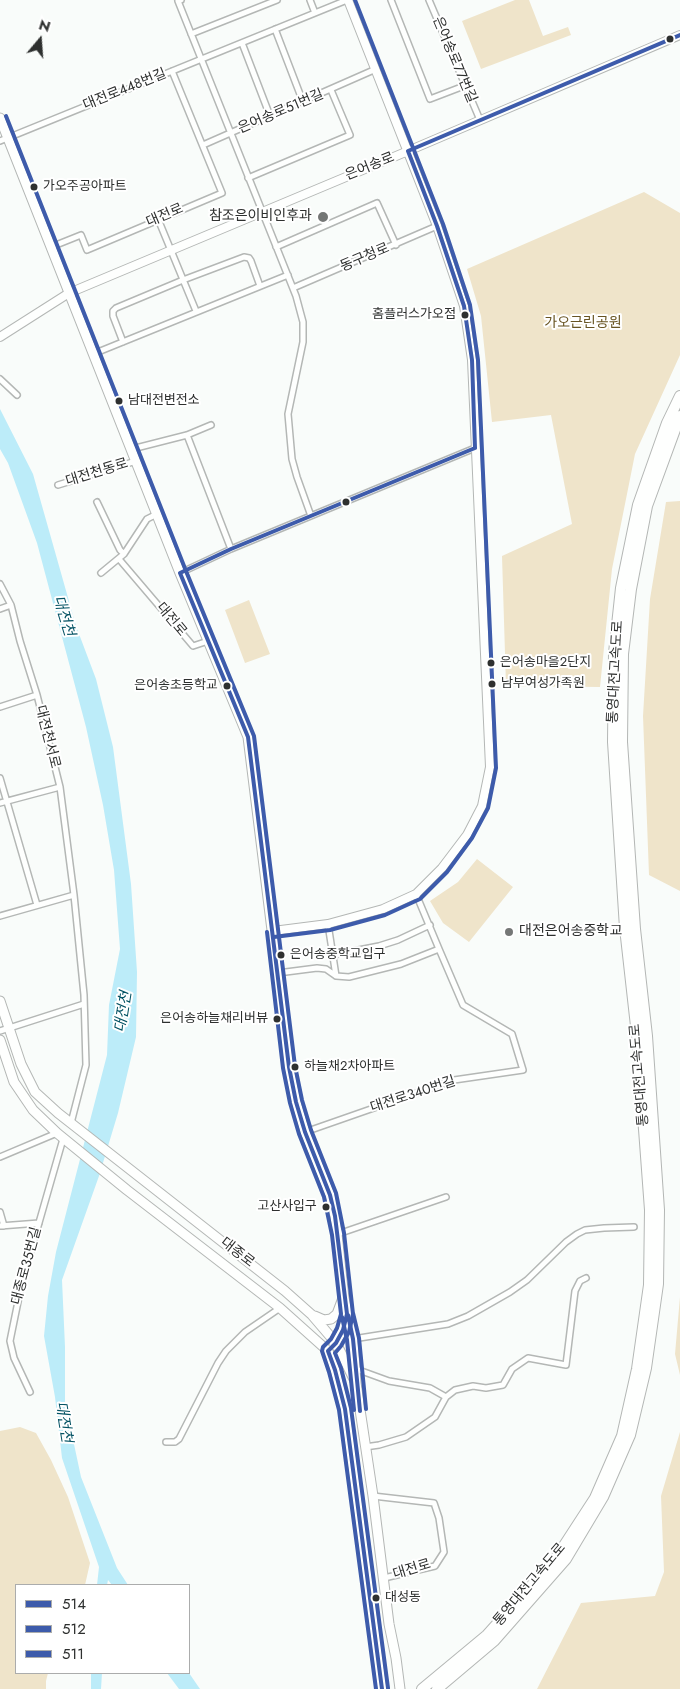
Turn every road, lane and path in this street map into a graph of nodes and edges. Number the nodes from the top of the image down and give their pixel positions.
1 (181, 0) edge
2 (277, 0) edge
3 (310, 0) edge
4 (347, 0) edge
5 (391, 0) edge
6 (429, 0) edge
7 (315, 13) junction
8 (275, 29) junction
9 (191, 34) junction
10 (680, 35) edge
11 (242, 43) junction
12 (201, 59) junction
13 (376, 70) junction
14 (172, 71) junction
15 (464, 86) junction
16 (331, 90) junction
17 (303, 102) junction
18 (270, 116) junction
19 (0, 118) edge
20 (480, 120) junction
21 (230, 133) junction
22 (4, 140) edge
23 (203, 145) junction
24 (408, 151) junction
25 (248, 178) junction
26 (261, 212) junction
27 (158, 219) junction
28 (437, 226) junction
29 (396, 245) junction
30 (51, 247) junction
31 (276, 247) junction
32 (171, 250) junction
33 (288, 275) junction
34 (183, 280) junction
35 (260, 286) junction
36 (293, 288) junction
37 (69, 293) junction
38 (196, 311) junction
39 (0, 337) edge
40 (123, 342) junction
41 (93, 354) junction
42 (0, 379) edge
43 (17, 395) dead end
44 (680, 396) edge
45 (680, 416) edge
46 (211, 425) dead end
47 (187, 435) junction
48 (475, 448) junction
49 (132, 449) junction
50 (136, 460) junction
51 (58, 485) dead end
52 (97, 502) dead end
53 (156, 514) junction
54 (311, 516) junction
55 (231, 549) junction
56 (124, 554) junction
57 (119, 558) junction
58 (101, 573) dead end
59 (180, 573) junction
60 (0, 584) edge
61 (11, 605) junction
62 (0, 609) edge
63 (208, 641) junction
64 (37, 695) junction
65 (0, 707) edge
66 (0, 778) edge
67 (60, 787) junction
68 (8, 801) junction
69 (0, 803) edge
70 (416, 894) junction
71 (74, 895) junction
72 (37, 905) junction
73 (0, 916) edge
74 (328, 924) junction
75 (430, 925) junction
76 (273, 930) junction
77 (439, 949) junction
78 (333, 955) junction
79 (278, 973) junction
80 (336, 976) junction
81 (0, 1001) edge
82 (84, 1004) junction
83 (4, 1029) edge
84 (0, 1040) edge
85 (72, 1123) junction
86 (305, 1132) junction
87 (60, 1136) junction
88 (0, 1157) edge
89 (446, 1197) dead end
90 (654, 1210) junction
91 (0, 1212) edge
92 (39, 1223) junction
93 (2, 1226) edge
94 (634, 1227) dead end
95 (338, 1234) junction
96 (586, 1278) dead end
97 (344, 1298) junction
98 (280, 1308) junction
99 (347, 1314) junction
100 (312, 1315) junction
101 (353, 1339) junction
102 (336, 1343) junction
103 (328, 1351) junction
104 (356, 1369) junction
105 (356, 1383) junction
106 (30, 1392) dead end
107 (446, 1397) junction
108 (166, 1442) dead end
109 (365, 1447) junction
110 (373, 1496) junction
111 (384, 1578) junction
112 (490, 1638) junction
113 (382, 1689) edge
114 (400, 1689) edge
115 (422, 1689) edge
116 (437, 1689) edge

1 - 9 street, 은어송로51번길
2 - 9 street
3 - 7 street
4 - 7 street, 대전로448번길
4 - 13 main road
5 - 15 street
6 - 15 street, 은어송로77번길
7 - 8 street, 대전로448번길
8 - 11 street, 대전로448번길
8 - 17 street
9 - 12 street, 은어송로51번길
10 - 20 main road, 은어송로
11 - 12 street, 대전로448번길
11 - 18 street
12 - 14 street, 대전로448번길
12 - 21 street, 은어송로51번길
13 - 16 street, 은어송로51번길
13 - 24 main road
14 - 22 street, 대전로448번길
14 - 23 street, 대전로
15 - 20 street, 은어송로77번길
16 - 17 street, 은어송로51번길
16 - 25 street, 은어송로51번길
17 - 18 street, 은어송로51번길
18 - 21 street, 은어송로51번길
19 - 22 main road, 대전로
20 - 24 main road, 은어송로
21 - 23 street, 은어송로51번길
21 - 25 street, 은어송로51번길
22 - 30 main road, 대전로
23 - 27 street, 대전로
24 - 26 main road, 은어송로
24 - 28 main road
25 - 26 street, 은어송로51번길
26 - 31 street, 은어송로51번길
26 - 32 main road, 은어송로
27 - 30 street, 대전로
27 - 32 street
28 - 29 street, 동구청로
28 - 48 main road
29 - 31 street
29 - 36 street, 동구청로
30 - 37 main road, 대전로
31 - 33 street, 은어송로51번길
32 - 34 street
32 - 37 main road, 은어송로
33 - 35 street
33 - 36 street, 은어송로51번길
34 - 35 street
34 - 38 street
34 - 40 street
35 - 38 street
36 - 54 street, 은어송로51번길
37 - 39 main road, 은어송로
37 - 41 main road, 대전로
38 - 40 street
40 - 41 street
41 - 49 main road, 대전로
42 - 43 street
44 - 90 highway, 통영대전고속도로
45 - 90 highway, 통영대전고속도로
46 - 47 street
47 - 49 street
47 - 55 street
48 - 54 street
48 - 70 main road
49 - 50 main road, 대전로
50 - 51 street, 대전천동로
50 - 53 main road, 대전로
52 - 56 street
53 - 56 street
53 - 59 main road, 대전로
54 - 55 street
55 - 59 street
56 - 57 street
57 - 58 street
57 - 63 street, 대전로
59 - 63 main road, 대전로
60 - 61 street, 대전천서로
61 - 62 street
61 - 64 street, 대전천서로
63 - 76 main road, 대전로
64 - 65 street
64 - 67 street, 대전천서로
66 - 68 street
67 - 68 street
67 - 71 street, 대전천서로
68 - 69 street
68 - 72 street
70 - 74 main road
70 - 75 street
71 - 72 street
71 - 82 street, 대전천서로
72 - 73 street
74 - 76 main road
74 - 78 street
75 - 77 street
75 - 78 street
76 - 79 main road, 대전로
77 - 80 street
77 - 86 street, 대전로340번길
78 - 80 street
79 - 80 street
79 - 86 main road, 대전로
81 - 83 main road
82 - 83 street
82 - 85 street, 대전천서로
83 - 85 main road
84 - 87 main road
85 - 100 main road, 대종로
86 - 95 main road, 대전로
87 - 88 street
87 - 92 street, 대종로35번길
87 - 98 main road, 대종로
89 - 95 street
90 - 112 highway, 통영대전고속도로
91 - 93 street
92 - 93 street
92 - 106 street, 대종로35번길
94 - 101 street
95 - 97 main road, 대전로
96 - 107 street
97 - 99 main road, 대전로
97 - 100 main road
98 - 103 main road, 대종로
98 - 108 street
99 - 101 main road
99 - 102 main road, 대전로
100 - 102 main road, 대종로
101 - 104 main road
102 - 103 main road, 대전로
102 - 105 main road, 대전로
103 - 113 main road
104 - 105 main road
104 - 107 street
105 - 109 main road, 대전로
107 - 109 street
109 - 110 main road, 대전로
110 - 111 main road, 대전로
110 - 111 street, 대전로
111 - 114 main road, 대전로
112 - 115 highway, 통영대전고속도로
112 - 116 highway, 통영대전고속도로

